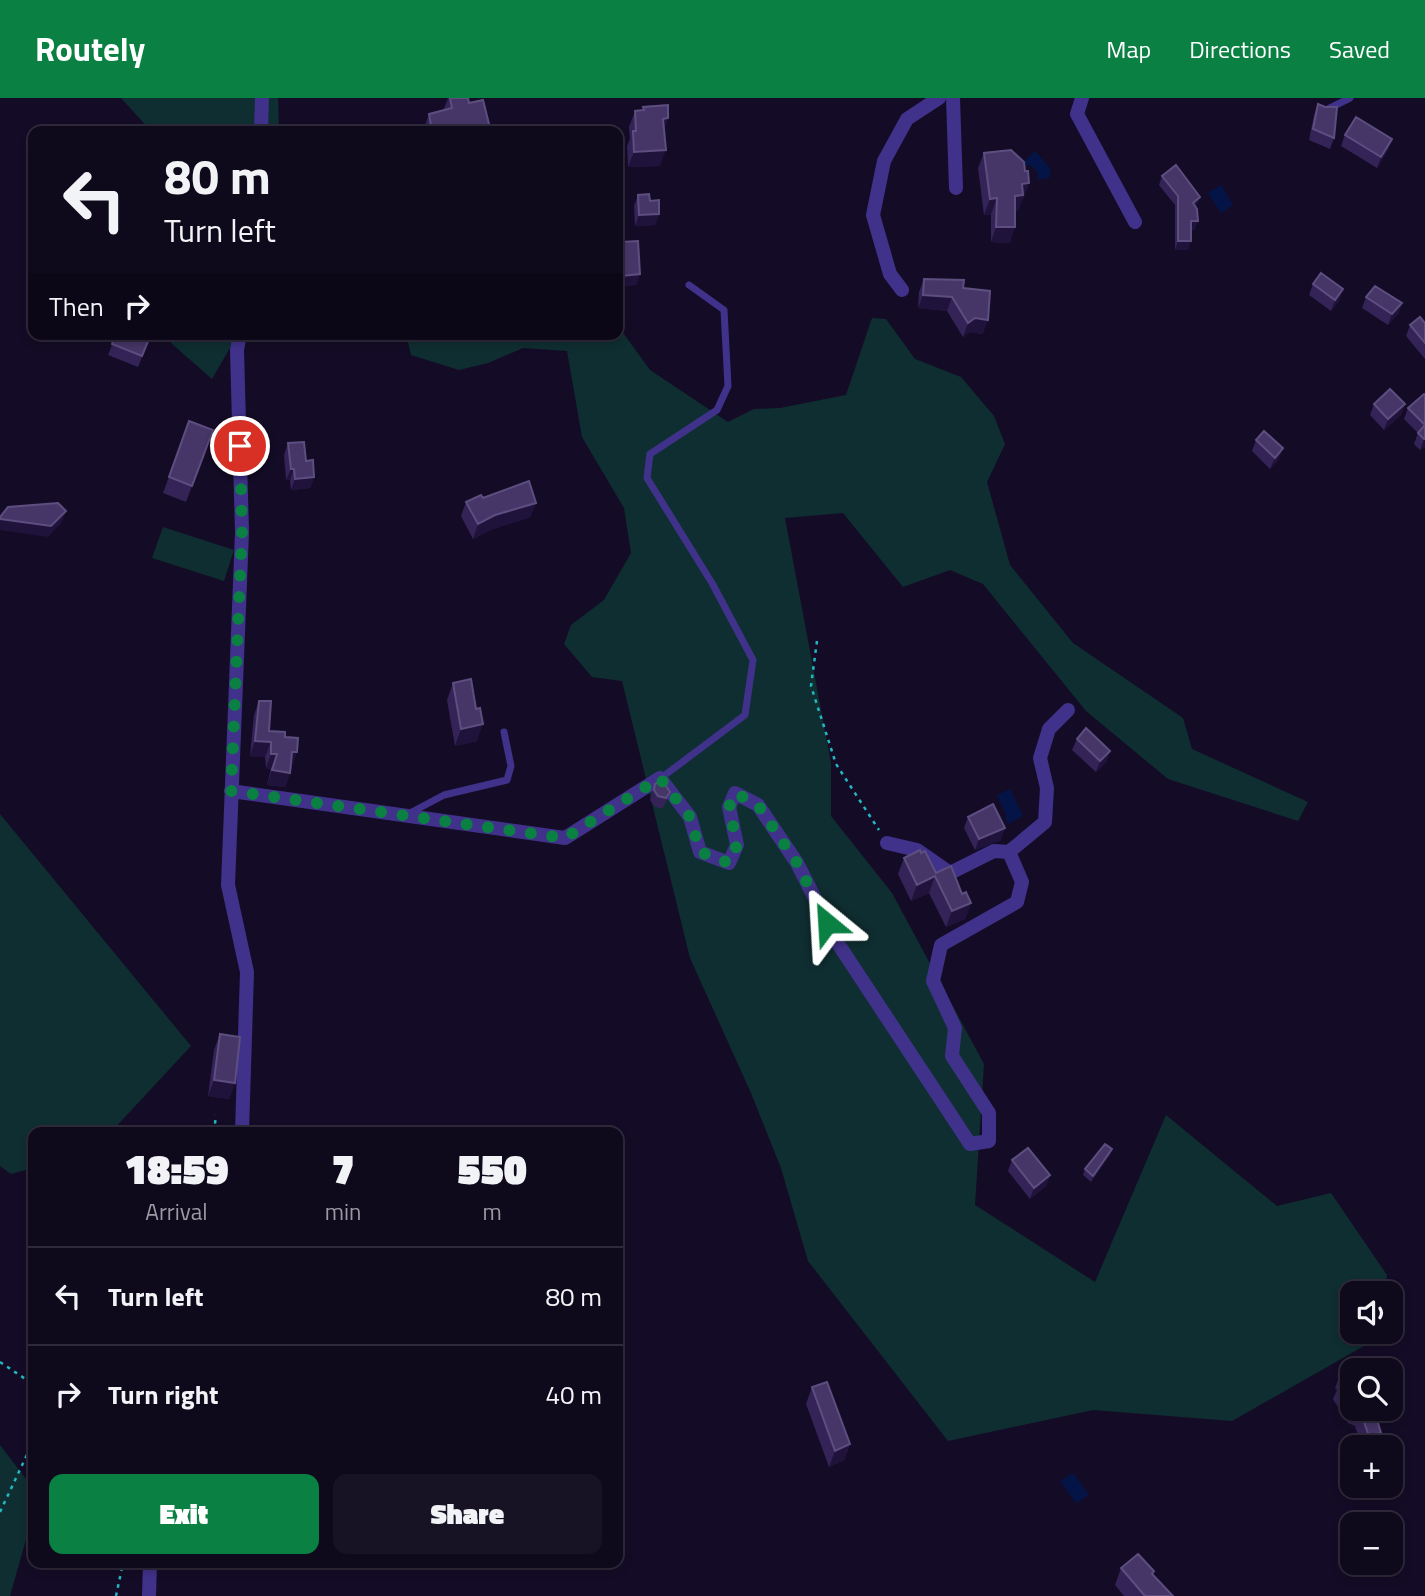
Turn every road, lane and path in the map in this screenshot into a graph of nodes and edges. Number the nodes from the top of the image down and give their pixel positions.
1 (261, 98) edge
2 (948, 98) edge
3 (1083, 98) edge
4 (1350, 98) edge
5 (1322, 112) edge
6 (261, 126) edge
7 (956, 188) dead end
8 (1135, 222) dead end
9 (689, 285) dead end
10 (902, 290) dead end
11 (239, 340) edge
12 (817, 641) dead end
13 (1068, 710) dead end
14 (504, 732) dead end
15 (660, 778) junction
16 (231, 791) junction
17 (403, 817) junction
18 (887, 843) joint
19 (1009, 852) junction
20 (216, 1115) dead end
21 (215, 1127) edge
22 (242, 1127) edge
23 (0, 1362) edge
24 (28, 1381) edge
25 (28, 1453) edge
26 (0, 1512) edge
27 (122, 1568) edge
28 (150, 1568) edge
29 (116, 1596) edge
30 (149, 1596) edge

1 - 6 street
2 - 7 street
2 - 10 street
3 - 8 street
4 - 5 lane
9 - 15 lane
11 - 16 street
12 - 18 path
13 - 19 street
14 - 17 lane
15 - 17 street
15 - 19 street
16 - 17 street
16 - 22 street
18 - 19 street
20 - 21 path
23 - 24 path
25 - 26 path
27 - 29 path
28 - 30 street

